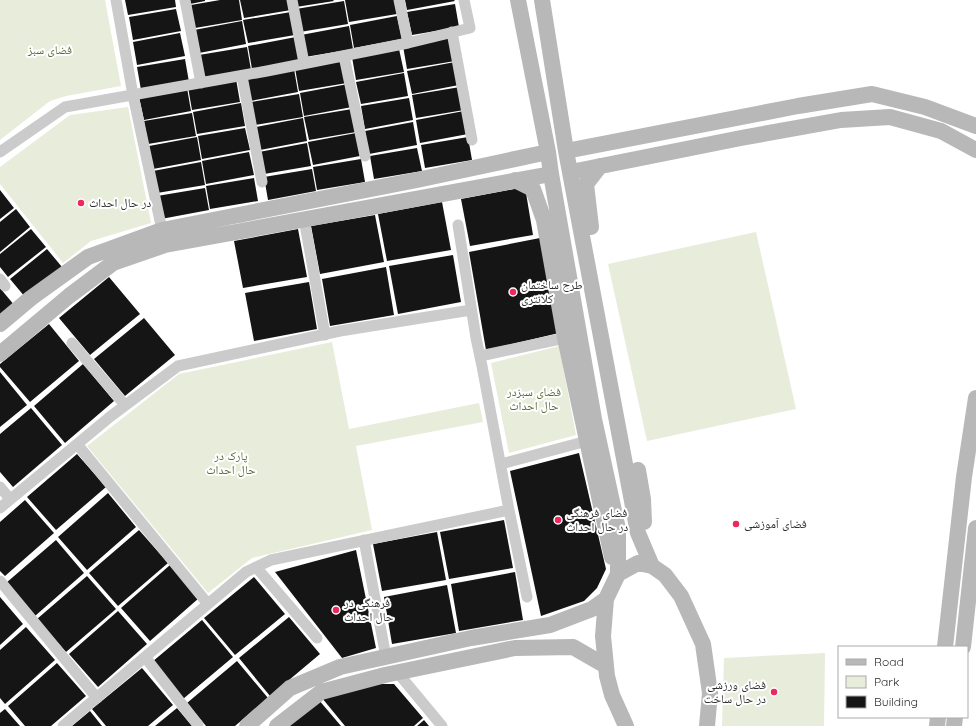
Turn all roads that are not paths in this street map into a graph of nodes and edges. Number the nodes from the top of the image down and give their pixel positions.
1 (116, 0) edge
2 (185, 0) edge
3 (292, 0) edge
4 (399, 0) edge
5 (464, 0) edge
6 (518, 0) edge
7 (542, 0) edge
8 (452, 32) junction
9 (408, 43) junction
10 (344, 56) junction
11 (304, 63) junction
12 (242, 76) junction
13 (200, 83) junction
14 (134, 95) junction
15 (976, 126) edge
16 (472, 140) dead end
17 (976, 150) edge
18 (566, 151) junction
19 (0, 152) edge
20 (548, 152) junction
21 (365, 156) dead end
22 (600, 166) junction
23 (571, 172) junction
24 (551, 174) junction
25 (515, 180) junction
26 (262, 182) dead end
27 (304, 219) junction
28 (458, 225) dead end
29 (162, 230) junction
30 (564, 245) junction
31 (551, 260) junction
32 (471, 310) junction
33 (0, 324) edge
34 (325, 335) junction
35 (565, 338) junction
36 (72, 343) dead end
37 (0, 354) edge
38 (480, 356) junction
39 (976, 398) edge
40 (125, 405) junction
41 (587, 440) junction
42 (77, 444) junction
43 (501, 464) junction
44 (0, 487) edge
45 (10, 499) junction
46 (0, 508) edge
47 (509, 510) junction
48 (976, 528) edge
49 (364, 540) junction
50 (644, 550) junction
51 (652, 566) junction
52 (256, 567) junction
53 (618, 574) junction
54 (0, 581) edge
55 (527, 597) dead end
56 (606, 599) junction
57 (208, 604) junction
58 (972, 606) edge
59 (317, 638) dead end
60 (945, 646) edge
61 (963, 646) edge
62 (145, 657) junction
63 (386, 657) junction
64 (606, 666) junction
65 (398, 673) junction
66 (96, 698) junction
67 (198, 725) dead end
68 (63, 726) edge
69 (247, 726) edge
70 (277, 726) edge
71 (442, 726) edge
72 (626, 726) edge
73 (707, 726) edge

1 - 14 street
2 - 13 street
3 - 11 street
4 - 9 street
5 - 8 street
6 - 20 street
7 - 18 street
8 - 9 street
8 - 16 street
9 - 10 street
10 - 11 street
10 - 21 street
11 - 12 street
12 - 13 street
12 - 26 street
13 - 14 street
14 - 19 street
14 - 29 street
15 - 18 street
17 - 22 street
18 - 23 street
20 - 24 street
20 - 29 street
22 - 23 street
22 - 50 street
23 - 50 street
24 - 25 street
24 - 30 street
25 - 27 street
25 - 31 street
27 - 34 street
27 - 37 street
28 - 32 street
29 - 33 street
30 - 31 street
30 - 53 street
31 - 35 street
32 - 34 street
32 - 38 street
34 - 40 street
35 - 38 street
35 - 41 street
36 - 40 street
38 - 43 street
39 - 60 street
40 - 42 street
41 - 43 street
41 - 53 street
42 - 45 street
42 - 57 street
43 - 47 street
44 - 45 street
45 - 46 street
47 - 49 street
47 - 55 street
48 - 58 street
49 - 52 street
49 - 63 street
50 - 51 street
51 - 53 street
51 - 73 street
52 - 57 street
52 - 59 street
53 - 56 street
54 - 66 street
56 - 63 street
56 - 64 street
57 - 62 street
58 - 61 street
62 - 66 street
62 - 67 street
63 - 69 street
64 - 65 street
64 - 72 street
65 - 70 street
65 - 71 street
66 - 68 street

